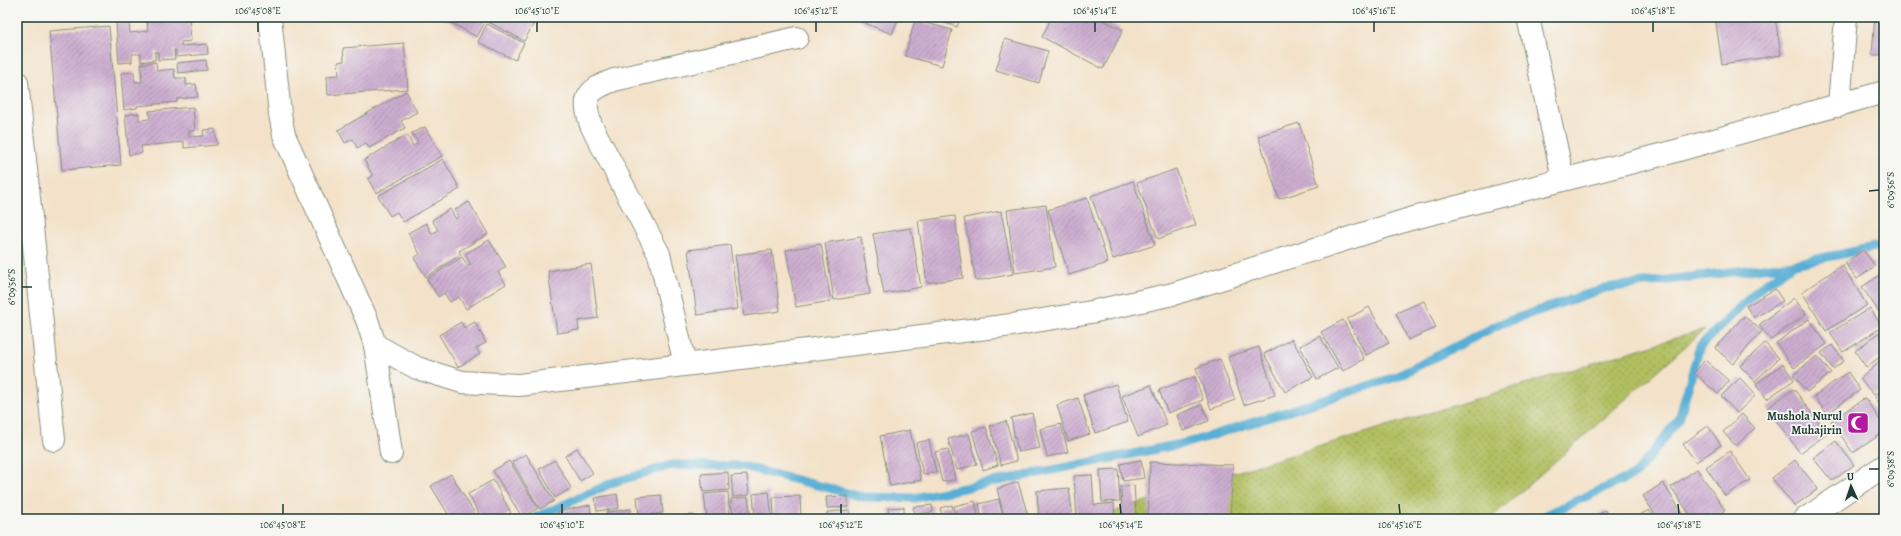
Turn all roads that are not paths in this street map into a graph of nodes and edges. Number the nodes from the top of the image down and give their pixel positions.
1 (270, 17) edge
2 (1528, 17) edge
3 (1846, 17) edge
4 (797, 38) dead end
5 (17, 82) edge
6 (1884, 92) edge
7 (1839, 106) junction
8 (1563, 179) junction
9 (375, 345) junction
10 (685, 364) junction
11 (54, 440) dead end
12 (390, 453) dead end
13 (1884, 466) edge
14 (1805, 519) edge

1 - 9 street
2 - 8 street
3 - 7 street
4 - 10 street
5 - 11 street
6 - 7 street
7 - 8 street
8 - 10 street
9 - 10 street
9 - 12 street
13 - 14 street

